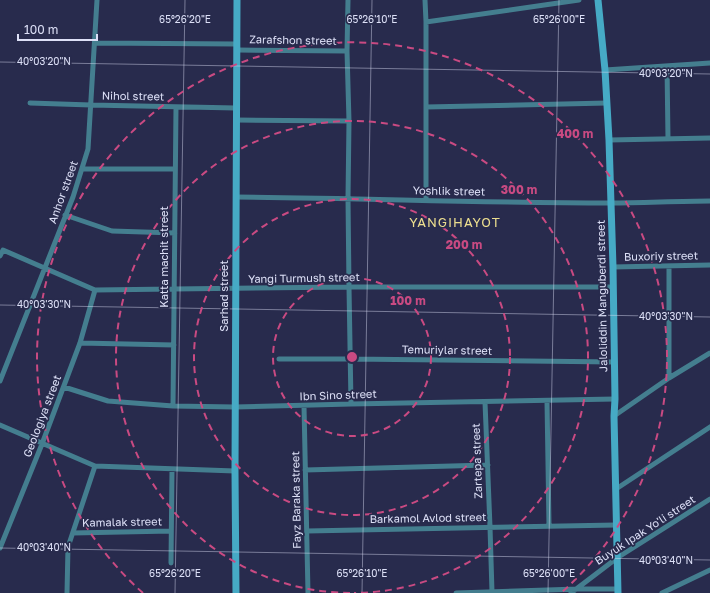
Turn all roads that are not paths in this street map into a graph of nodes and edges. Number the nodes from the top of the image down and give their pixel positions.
1 (97, 0) edge
2 (237, 0) edge
3 (348, 0) edge
4 (425, 0) edge
5 (579, 0) edge
6 (598, 0) edge
7 (426, 22) junction
8 (95, 43) junction
9 (238, 47) junction
10 (347, 51) junction
11 (710, 63) edge
12 (667, 66) junction
13 (605, 70) junction
14 (30, 103) dead end
15 (607, 103) junction
16 (91, 105) junction
17 (176, 107) junction
18 (426, 107) junction
19 (236, 108) junction
20 (236, 120) junction
21 (349, 121) junction
22 (710, 138) edge
23 (668, 139) junction
24 (609, 140) junction
25 (82, 169) junction
26 (175, 170) junction
27 (236, 196) junction
28 (348, 198) junction
29 (426, 200) junction
30 (710, 201) edge
31 (611, 203) junction
32 (65, 215) junction
33 (175, 233) junction
34 (0, 256) edge
35 (710, 265) edge
36 (669, 266) junction
37 (613, 267) junction
38 (45, 268) junction
39 (349, 287) junction
40 (613, 287) junction
41 (235, 288) junction
42 (174, 289) junction
43 (96, 290) junction
44 (80, 343) junction
45 (174, 345) junction
46 (710, 353) edge
47 (279, 359) dead end
48 (350, 359) junction
49 (614, 362) junction
50 (669, 378) junction
51 (0, 380) edge
52 (64, 387) junction
53 (615, 399) junction
54 (547, 401) junction
55 (485, 402) junction
56 (351, 404) junction
57 (173, 406) junction
58 (304, 406) junction
59 (235, 407) junction
60 (614, 416) junction
61 (0, 425) edge
62 (710, 427) edge
63 (42, 444) junction
64 (488, 465) junction
65 (96, 466) junction
66 (172, 469) junction
67 (234, 470) junction
68 (305, 470) junction
69 (616, 489) junction
70 (710, 499) edge
71 (549, 525) junction
72 (616, 525) junction
73 (490, 527) junction
74 (171, 531) junction
75 (307, 531) junction
76 (73, 533) junction
77 (0, 548) edge
78 (617, 558) junction
79 (171, 563) dead end
80 (710, 570) edge
81 (578, 589) junction
82 (618, 591) edge
83 (492, 592) junction
84 (66, 593) edge
85 (236, 593) edge
86 (308, 593) edge
87 (456, 593) edge
88 (571, 593) edge
89 (662, 593) edge

1 - 8 street, Anhor street
2 - 9 street, Sarhad street
3 - 10 street
4 - 7 street
5 - 7 street
6 - 13 street, Jaloliddin Manguberdi street
7 - 18 street
8 - 9 street, Zarafshon street
8 - 16 street, Anhor street
9 - 10 street, Zarafshon street
9 - 19 street, Sarhad street
10 - 21 street
11 - 12 street
12 - 13 street
12 - 23 street
13 - 15 street, Jaloliddin Manguberdi street
14 - 16 street, Nihol street
15 - 18 street
15 - 24 street, Jaloliddin Manguberdi street
16 - 17 street, Nihol street
16 - 25 street, Anhor street
17 - 19 street, Nihol street
17 - 26 street, Katta machit street
18 - 29 street
19 - 20 street, Sarhad street
20 - 21 street
20 - 27 street, Sarhad street
21 - 28 street
22 - 23 street
23 - 24 street
24 - 31 street, Jaloliddin Manguberdi street
25 - 26 street
25 - 32 street, Anhor street
26 - 33 street, Katta machit street
27 - 28 street, Yoshlik street
27 - 41 street, Sarhad street
28 - 29 street, Yoshlik street
28 - 39 street
29 - 31 street, Yoshlik street
30 - 31 street, Yoshlik street
31 - 37 street, Jaloliddin Manguberdi street
32 - 33 street
32 - 38 street, Anhor street
33 - 42 street, Katta machit street
34 - 38 street, Yangi Turmush street
35 - 36 street, Buxoriy street
36 - 37 street, Buxoriy street
36 - 50 street
37 - 40 street, Jaloliddin Manguberdi street
38 - 43 street, Yangi Turmush street
38 - 51 street, Anhor street
39 - 40 street, Yangi Turmush street
39 - 41 street, Yangi Turmush street
39 - 48 street
40 - 49 street, Jaloliddin Manguberdi street
41 - 42 street, Yangi Turmush street
41 - 59 street, Sarhad street
42 - 43 street, Yangi Turmush street
42 - 45 street, Katta machit street
43 - 44 street, Geologiya street
44 - 45 street
44 - 52 street, Geologiya street
45 - 57 street, Katta machit street
46 - 50 street
47 - 48 street, Temuriylar street
48 - 49 street, Temuriylar street
48 - 56 street
49 - 53 street, Jaloliddin Manguberdi street
50 - 60 street
52 - 57 street, Ibn Sino street
52 - 63 street, Geologiya street
53 - 54 street, Ibn Sino street
53 - 60 street, Jaloliddin Manguberdi street
54 - 55 street, Ibn Sino street
54 - 71 street
55 - 56 street, Ibn Sino street
55 - 64 street, Zartepa street
56 - 58 street, Ibn Sino street
57 - 59 street, Ibn Sino street
58 - 59 street, Ibn Sino street
58 - 68 street, Fayz Baraka street
59 - 67 street, Sarhad street
60 - 69 street, Jaloliddin Manguberdi street
61 - 63 street
62 - 69 street
63 - 65 street
63 - 77 street, Geologiya street
64 - 68 street
64 - 73 street, Zartepa street
65 - 66 street
65 - 76 street, Kamalak street
66 - 67 street
66 - 74 street, Kamalak street
67 - 85 street, Sarhad street
68 - 75 street, Fayz Baraka street
69 - 72 street, Jaloliddin Manguberdi street
70 - 78 street, Buyuk Ipak Yo'li street
71 - 72 street, Barkamol Avlod street
71 - 73 street, Barkamol Avlod street
72 - 78 street, Jaloliddin Manguberdi street
73 - 75 street, Barkamol Avlod street
73 - 83 street, Zartepa street
74 - 76 street, Kamalak street
74 - 79 street, Kamalak street
75 - 86 street, Fayz Baraka street
76 - 84 street, Kamalak street
78 - 81 street, Buyuk Ipak Yo'li street
78 - 82 street, Jaloliddin Manguberdi street
80 - 89 street
81 - 82 street
81 - 83 street
81 - 88 street, Buyuk Ipak Yo'li street
83 - 87 street

